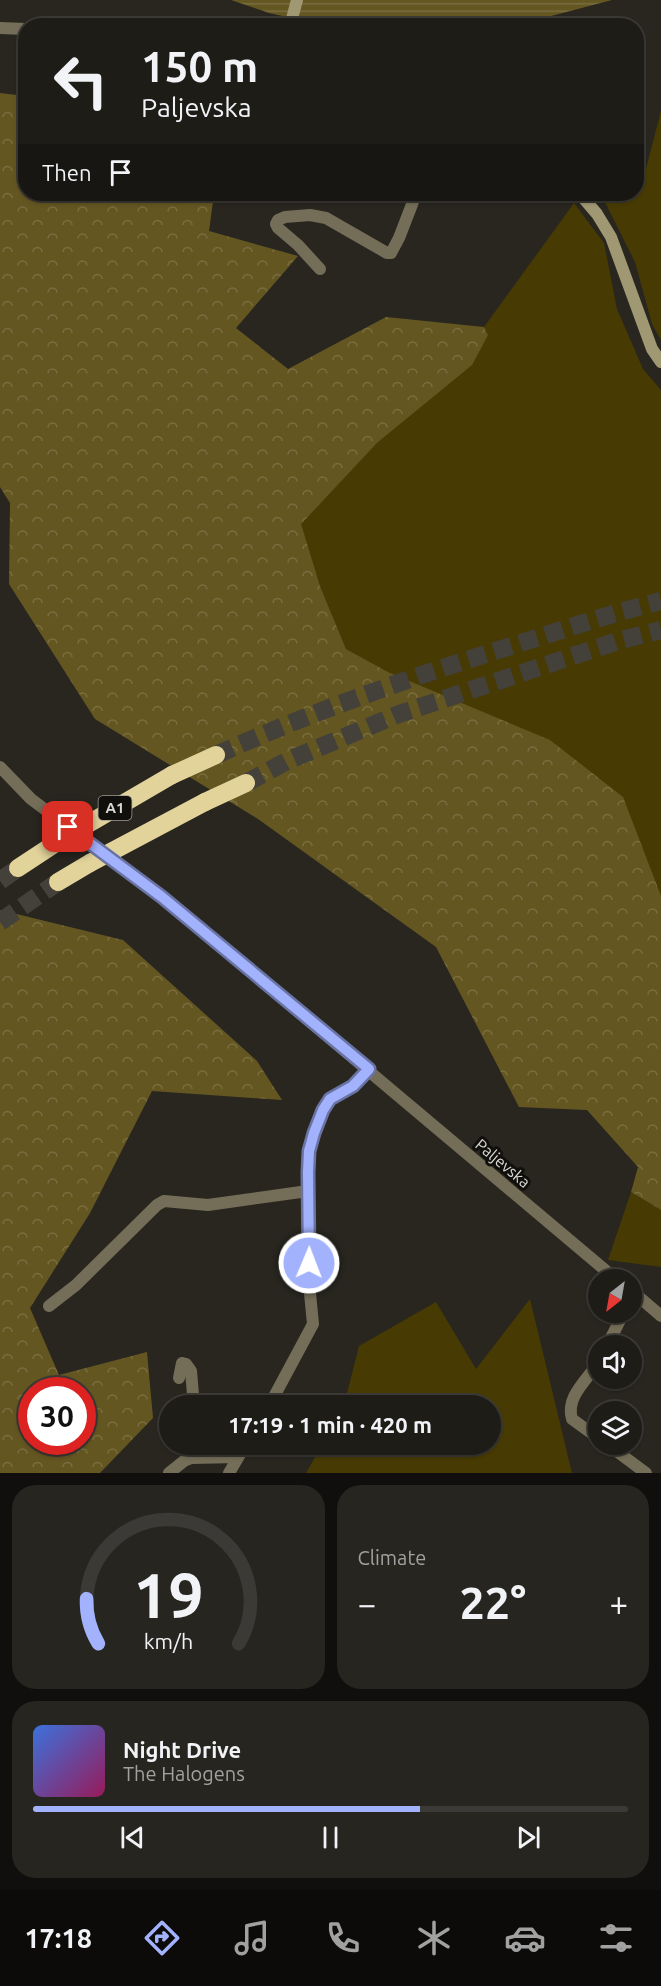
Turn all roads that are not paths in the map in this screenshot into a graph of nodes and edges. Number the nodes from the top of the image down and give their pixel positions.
1 (297, 0) edge
2 (292, 18) edge
3 (0, 28) edge
4 (18, 29) edge
5 (413, 201) edge
6 (586, 201) edge
7 (320, 269) dead end
8 (661, 363) edge
9 (216, 755) tunnel mouth
10 (0, 767) edge
11 (246, 783) tunnel mouth
12 (18, 868) tunnel mouth
13 (58, 882) tunnel mouth
14 (369, 1069) junction
15 (308, 1191) junction
16 (604, 1269) edge
17 (642, 1302) edge
18 (48, 1306) dead end
19 (661, 1316) edge
20 (588, 1376) edge
21 (179, 1378) dead end
22 (193, 1395) edge
23 (274, 1395) edge
24 (588, 1431) edge
25 (622, 1455) edge
26 (208, 1457) joint
27 (238, 1457) joint
28 (169, 1473) edge
29 (229, 1473) edge
30 (646, 1473) edge

1 - 2 main road
3 - 4 street
5 - 7 street
6 - 8 main road
9 - 12 highway, A1, bridge
10 - 14 street, Paljevska
11 - 13 highway, A1, bridge
14 - 15 street
14 - 16 street, Paljevska
15 - 18 street
15 - 23 street
17 - 19 street
20 - 24 street
21 - 22 street
25 - 30 street
26 - 27 street
26 - 28 street
27 - 29 street

